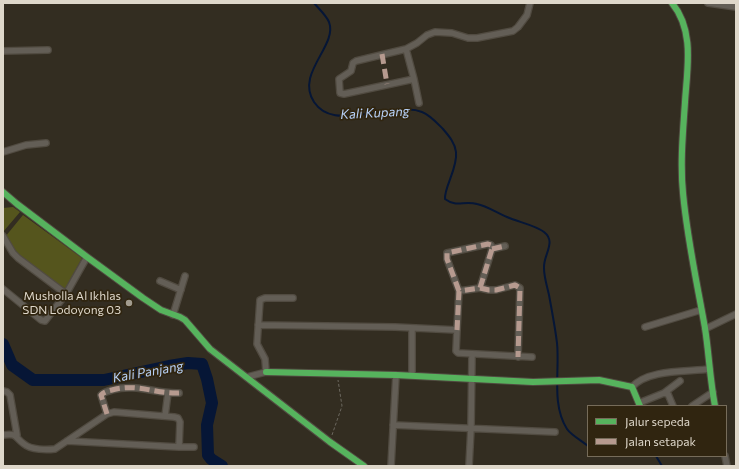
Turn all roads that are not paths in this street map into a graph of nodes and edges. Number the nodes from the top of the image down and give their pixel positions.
1 (530, 3) edge
2 (672, 3) edge
3 (708, 3) edge
4 (736, 7) edge
5 (406, 49) junction
6 (48, 50) dead end
7 (3, 51) edge
8 (414, 79) junction
9 (418, 103) dead end
10 (46, 143) dead end
11 (3, 152) edge
12 (3, 192) edge
13 (3, 236) edge
14 (505, 246) dead end
15 (492, 249) junction
16 (87, 257) junction
17 (185, 276) dead end
18 (160, 281) dead end
19 (480, 288) junction
20 (3, 289) edge
21 (181, 290) junction
22 (459, 291) junction
23 (66, 294) junction
24 (293, 298) dead end
25 (701, 310) junction
26 (736, 314) edge
27 (173, 315) junction
28 (258, 325) junction
29 (645, 327) dead end
30 (412, 328) junction
31 (705, 329) junction
32 (457, 330) junction
33 (472, 355) junction
34 (518, 357) junction
35 (532, 357) dead end
36 (710, 369) junction
37 (266, 372) junction
38 (396, 375) junction
39 (412, 375) junction
40 (247, 377) junction
41 (472, 379) junction
42 (680, 381) dead end
43 (632, 387) junction
44 (3, 391) edge
45 (713, 392) junction
46 (168, 393) junction
47 (179, 393) dead end
48 (664, 393) junction
49 (640, 404) edge
50 (673, 405) edge
51 (694, 405) edge
52 (715, 405) edge
53 (107, 414) junction
54 (165, 416) junction
55 (393, 425) junction
56 (471, 428) junction
57 (555, 432) dead end
58 (3, 435) edge
59 (17, 435) junction
60 (67, 441) junction
61 (179, 447) junction
62 (194, 447) dead end
63 (364, 466) edge
64 (391, 466) edge
65 (469, 466) edge

1 - 5 street
2 - 25 street
3 - 4 street
5 - 8 street
5 - 8 street
6 - 7 street
8 - 9 street
10 - 11 street
12 - 16 street
13 - 23 street
14 - 15 street
15 - 19 street
15 - 22 street
16 - 23 street
16 - 27 street
17 - 21 street
18 - 21 street
19 - 22 street
19 - 34 street
20 - 23 street
21 - 27 street
22 - 32 street
24 - 28 street
25 - 29 street
25 - 31 street
26 - 31 street
27 - 40 street
28 - 30 street
28 - 37 street
30 - 32 street
30 - 39 street
31 - 36 street
32 - 33 street
33 - 34 street
33 - 41 street
34 - 35 street
36 - 43 street
36 - 45 street
37 - 38 street
37 - 40 street
38 - 39 street
38 - 55 street
39 - 41 street
40 - 63 street
41 - 43 street
41 - 56 street
42 - 48 street
43 - 49 street
44 - 59 street
45 - 51 street
45 - 52 street
46 - 47 street
46 - 53 street
46 - 54 street
48 - 49 street
48 - 50 street
53 - 54 street
53 - 60 street
54 - 61 street
55 - 56 street
55 - 64 street
56 - 57 street
56 - 65 street
58 - 59 street
59 - 60 street
60 - 61 street
61 - 62 street

